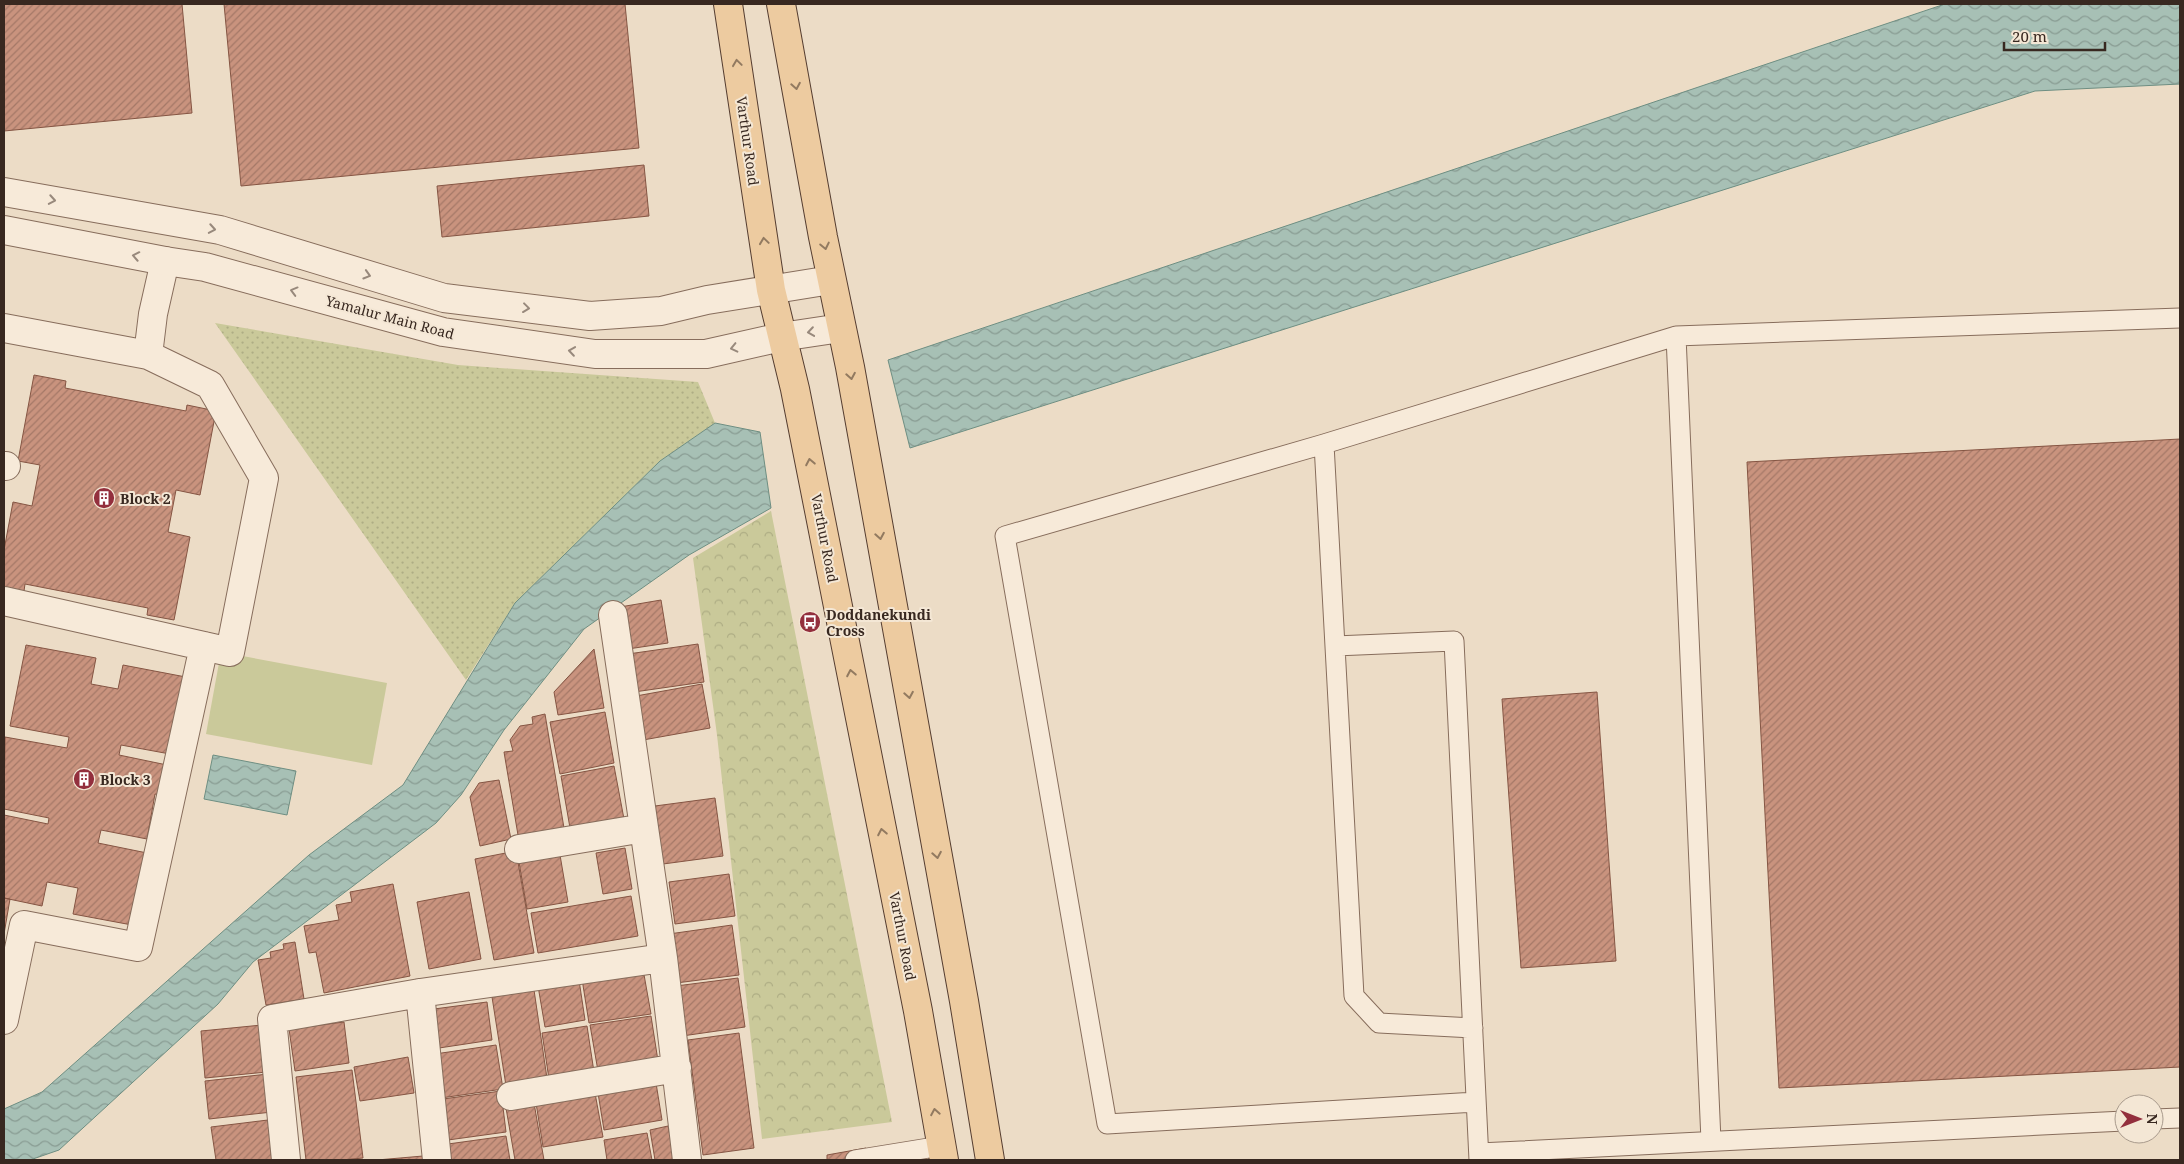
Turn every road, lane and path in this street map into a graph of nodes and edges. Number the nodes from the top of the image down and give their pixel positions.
1 (728, 4) edge
2 (781, 4) edge
3 (4, 192) edge
4 (4, 230) edge
5 (165, 261) junction
6 (831, 280) junction
7 (771, 290) junction
8 (2180, 318) edge
9 (4, 328) edge
10 (841, 328) junction
11 (1676, 336) junction
12 (781, 337) junction
13 (148, 355) junction
14 (1324, 444) junction
15 (4, 601) edge
16 (613, 615) dead end
17 (204, 646) junction
18 (1335, 646) junction
19 (644, 828) junction
20 (519, 849) dead end
21 (663, 958) junction
22 (420, 993) junction
23 (4, 1020) edge
24 (1473, 1028) junction
25 (677, 1068) junction
26 (511, 1096) dead end
27 (1476, 1102) junction
28 (2180, 1118) edge
29 (2164, 1119) edge
30 (2114, 1121) edge
31 (1711, 1141) junction
32 (942, 1153) edge
33 (1479, 1157) edge
34 (286, 1160) edge
35 (437, 1160) edge
36 (687, 1160) edge
37 (855, 1160) edge
38 (990, 1160) edge

7 -> 1 main road, Varthur Road
2 -> 6 main road
3 -> 7 street
5 -> 4 street, Yamalur Main Road
12 -> 5 street, Yamalur Main Road
5 - 13 street
6 - 7 street
6 - 10 main road
7 - 12 main road, Varthur Road
8 - 11 lane
9 - 13 street
10 -> 12 street, Yamalur Main Road
10 -> 38 main road
11 - 14 lane
11 - 31 lane
32 -> 12 main road, Varthur Road
13 - 17 street
14 - 18 lane
14 - 27 lane
15 - 17 street
16 - 19 street
17 - 23 street
18 - 24 lane
18 - 24 lane
19 - 20 street
19 - 21 street
21 - 22 street
21 - 25 street
22 - 34 street
22 - 35 street
24 - 27 lane
25 - 26 street
25 - 36 street
27 - 33 lane
28 - 29 lane
30 - 31 lane
31 - 33 lane
32 - 37 lane

